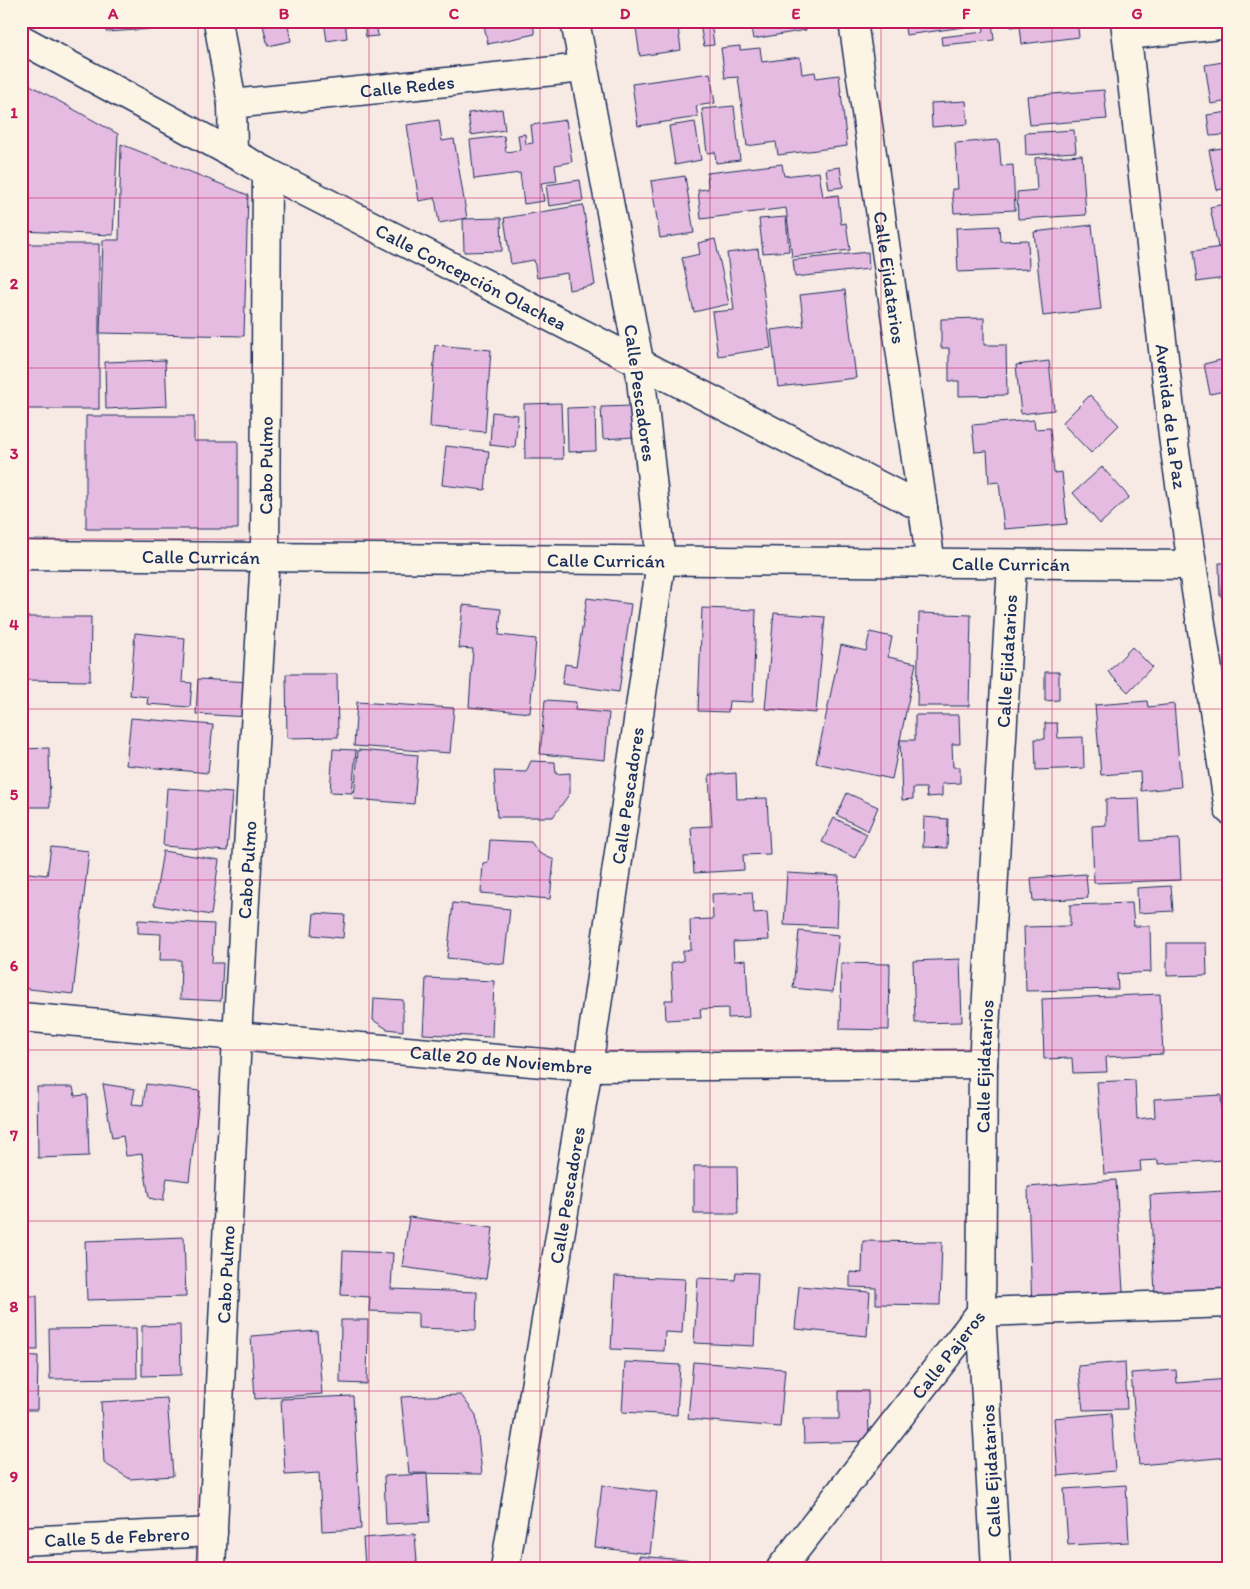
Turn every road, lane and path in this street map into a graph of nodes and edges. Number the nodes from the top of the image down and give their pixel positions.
1 (218, 21) edge
2 (575, 21) edge
3 (853, 21) edge
4 (1229, 24) edge
5 (1126, 28) edge
6 (21, 39) edge
7 (583, 68) junction
8 (232, 104) junction
9 (233, 152) junction
10 (267, 172) junction
11 (638, 361) junction
12 (923, 508) junction
13 (21, 555) edge
14 (265, 557) junction
15 (661, 562) junction
16 (931, 564) junction
17 (1012, 565) junction
18 (1190, 565) junction
19 (1229, 810) edge
20 (21, 1017) edge
21 (238, 1037) junction
22 (983, 1064) junction
23 (588, 1067) junction
24 (1229, 1303) edge
25 (981, 1312) junction
26 (213, 1532) junction
27 (21, 1541) edge
28 (211, 1568) edge
29 (505, 1568) edge
30 (781, 1568) edge
31 (996, 1568) edge

1 - 8 street
2 - 7 street, Calle Pescadores
3 - 12 street, Calle Ejidatarios
4 - 5 street
5 - 18 street, Avenida de La Paz
6 - 9 street, Calle Concepción Olachea
7 - 8 street, Calle Redes
7 - 11 street, Calle Pescadores
8 - 9 street
9 - 10 street, Calle Concepción Olachea
10 - 11 street, Calle Concepción Olachea
10 - 14 street, Cabo Pulmo
11 - 12 street, Calle Concepción Olachea
11 - 15 street, Calle Pescadores
12 - 16 street, Calle Ejidatarios
13 - 14 street, Calle Curricán
14 - 15 street, Calle Curricán
14 - 21 street, Cabo Pulmo
15 - 16 street, Calle Curricán
15 - 23 street, Calle Pescadores
16 - 17 street, Calle Curricán
17 - 18 street, Calle Curricán
17 - 22 street, Calle Ejidatarios
18 - 19 street, Avenida de La Paz
20 - 21 street, Calle 20 de Noviembre
21 - 23 street, Calle 20 de Noviembre
21 - 26 street, Cabo Pulmo
22 - 23 street, Calle 20 de Noviembre
22 - 25 street, Calle Ejidatarios
23 - 29 street, Calle Pescadores
24 - 25 street, Calle Pajeros
25 - 30 street, Calle Pajeros
25 - 31 street, Calle Ejidatarios
26 - 27 street, Calle 5 de Febrero
26 - 28 street, Cabo Pulmo

